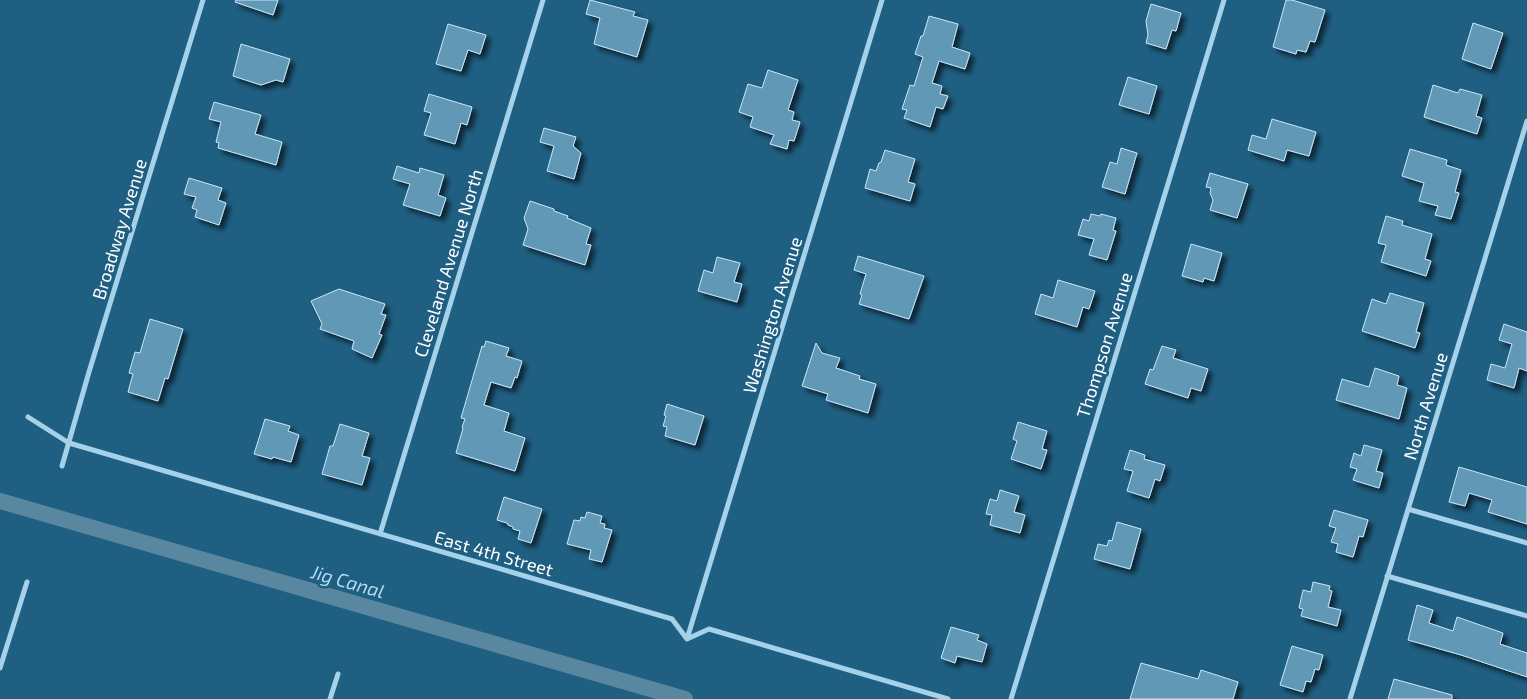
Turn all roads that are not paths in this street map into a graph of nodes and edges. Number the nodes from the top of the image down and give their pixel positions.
1 (203, 0) edge
2 (542, 0) edge
3 (882, 0) edge
4 (1224, 0) edge
5 (1527, 121) edge
6 (28, 416) dead end
7 (69, 443) junction
8 (62, 466) dead end
9 (1408, 509) junction
10 (380, 534) junction
11 (1527, 543) edge
12 (1387, 576) junction
13 (27, 582) dead end
14 (1527, 616) edge
15 (688, 639) junction
16 (0, 668) edge
17 (338, 674) dead end
18 (330, 699) edge
19 (948, 699) edge
20 (1011, 699) edge
21 (1350, 699) edge

1 - 7 street, Broadway Avenue
2 - 10 street, Cleveland Avenue North
3 - 15 street, Washington Avenue
4 - 20 street, Thompson Avenue
5 - 9 street, North Avenue
6 - 7 street, East 4th Street
7 - 8 street, Broadway Avenue
7 - 10 street, East 4th Street
9 - 11 street
9 - 12 street, North Avenue
10 - 15 street, East 4th Street
12 - 14 street
12 - 21 street, North Avenue
13 - 16 street
15 - 19 street
17 - 18 street

